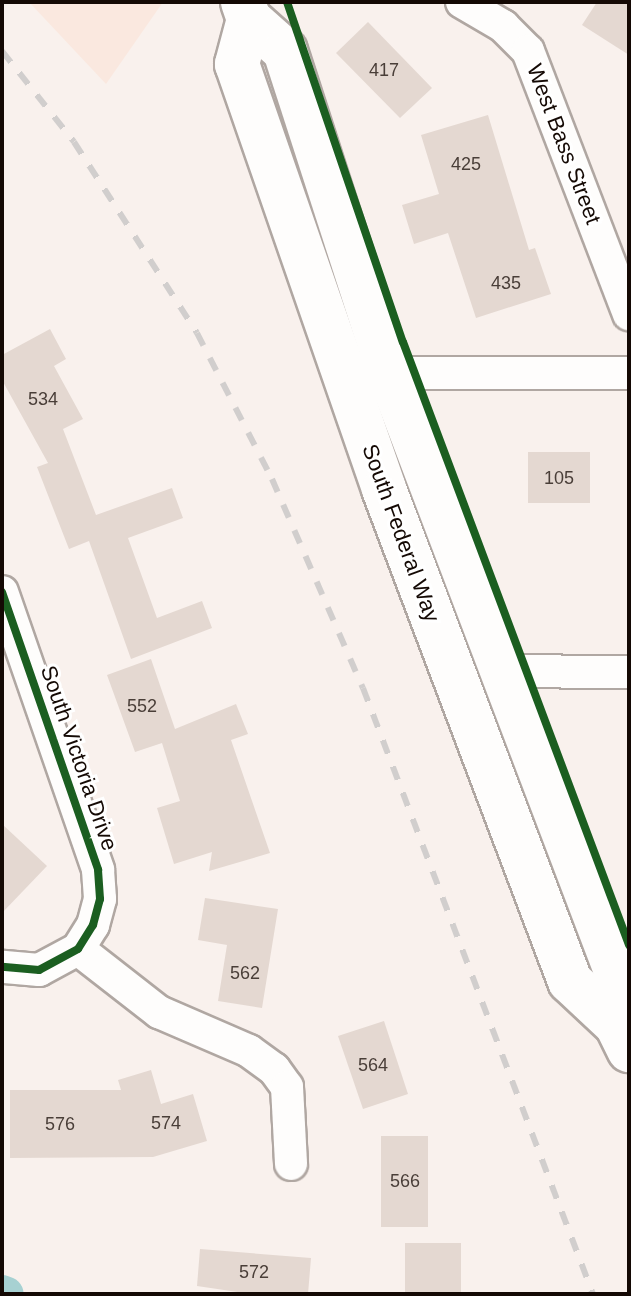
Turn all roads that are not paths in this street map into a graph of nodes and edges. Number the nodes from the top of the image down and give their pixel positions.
1 (462, 2) edge
2 (246, 11) edge
3 (629, 314) edge
4 (389, 373) junction
5 (629, 373) edge
6 (2, 592) edge
7 (503, 671) junction
8 (629, 672) edge
9 (78, 949) junction
10 (2, 967) edge
11 (623, 1038) edge
12 (291, 1164) dead end

1 - 3 street, West Bass Street
2 - 4 main road, South Federal Way
2 - 11 main road, South Federal Way
4 - 5 street
4 - 7 main road, South Federal Way
6 - 9 street, South Victoria Drive
7 - 8 street
7 - 11 main road, South Federal Way
9 - 10 street
9 - 12 street

